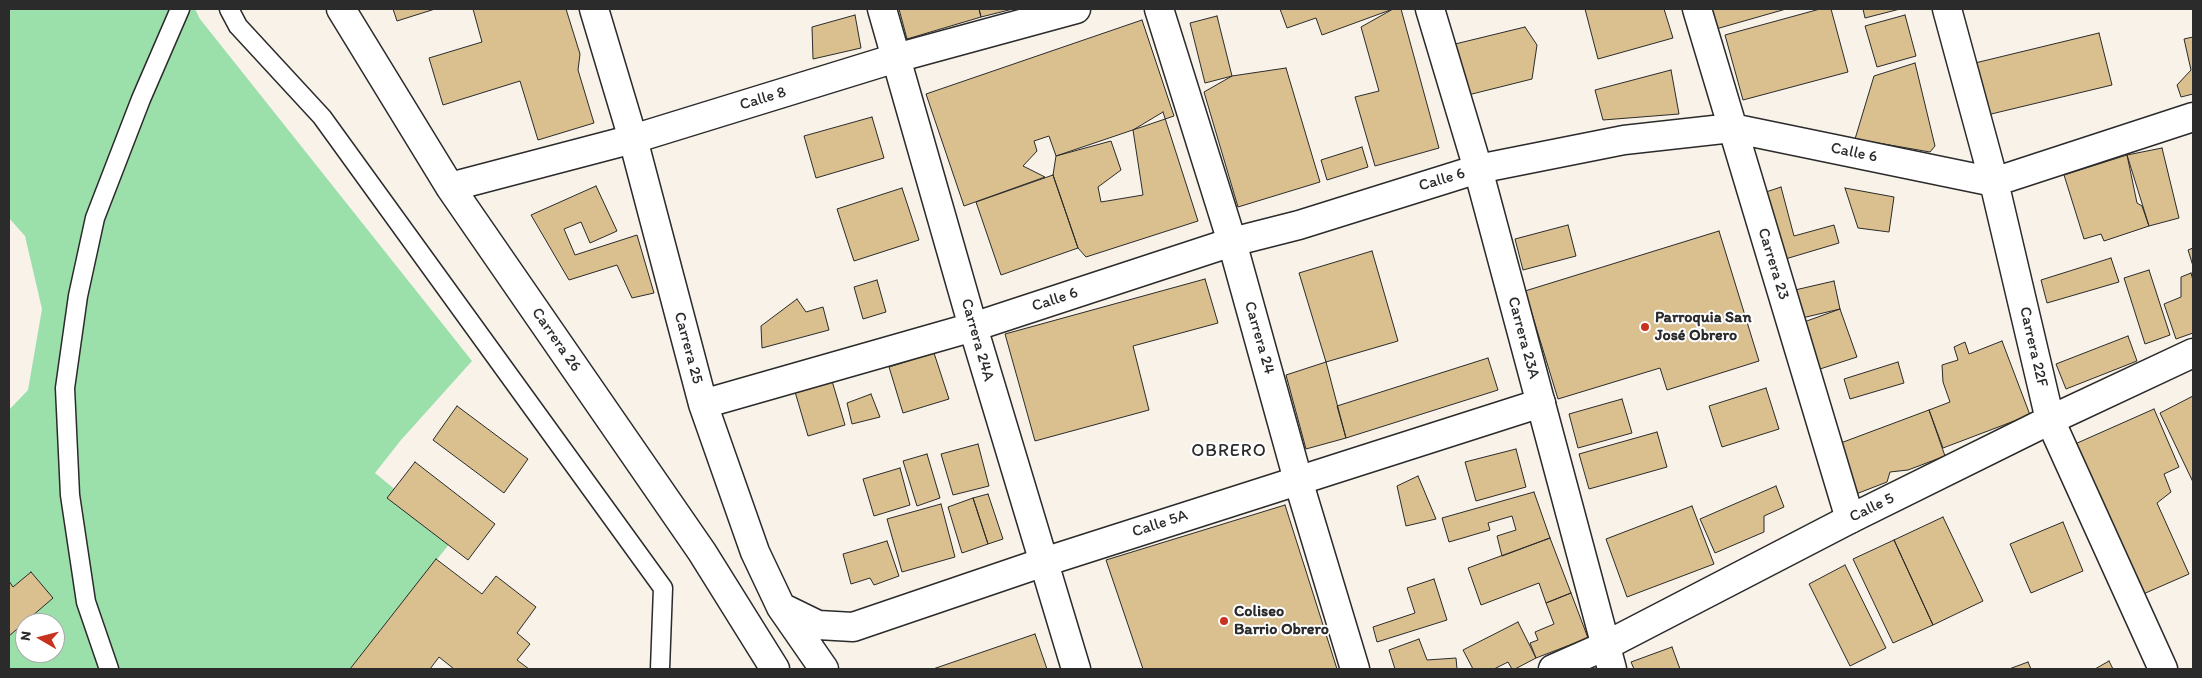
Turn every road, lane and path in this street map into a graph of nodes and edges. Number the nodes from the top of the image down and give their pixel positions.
1 (180, 9) edge
2 (229, 9) edge
3 (341, 9) edge
4 (594, 9) edge
5 (882, 9) edge
6 (1076, 9) edge
7 (1159, 9) edge
8 (1430, 9) edge
9 (1697, 9) edge
10 (1947, 9) edge
11 (896, 58) junction
12 (2193, 116) edge
13 (1732, 128) junction
14 (633, 140) junction
15 (1478, 169) junction
16 (1994, 182) junction
17 (450, 186) junction
18 (1232, 242) junction
19 (973, 327) junction
20 (2193, 353) edge
21 (1540, 403) junction
22 (703, 404) junction
23 (2050, 420) junction
24 (1298, 480) junction
25 (1850, 519) junction
26 (1044, 562) junction
27 (781, 607) junction
28 (1609, 658) edge
29 (109, 669) edge
30 (660, 669) edge
31 (775, 669) edge
32 (824, 669) edge
33 (1076, 669) edge
34 (1355, 669) edge
35 (1553, 669) edge
36 (2162, 669) edge

1 - 29 lane
2 - 30 lane
3 - 17 street, Carrera 26
4 - 14 street, Carrera 25
5 - 11 street, Carrera 24A
6 - 11 street, Calle 8
7 - 18 street, Carrera 24
8 - 15 street, Carrera 23A
9 - 13 street, Carrera 23
10 - 16 street, Carrera 22F
11 - 14 street, Calle 8
11 - 19 street, Carrera 24A
12 - 16 street, Calle 6
13 - 15 street, Calle 6
13 - 16 street, Calle 6
13 - 25 street, Carrera 23
14 - 17 street, Calle 8
14 - 22 street, Carrera 25
15 - 18 street, Calle 6
15 - 21 street, Carrera 23A
16 - 23 street, Carrera 22F
17 - 31 street, Carrera 26
18 - 19 street, Calle 6
18 - 24 street, Carrera 24
19 - 22 street, Calle 6
19 - 26 street, Carrera 24A
20 - 23 street, Calle 5
21 - 24 street, Calle 5A
21 - 28 street, Carrera 23A
22 - 27 street, Carrera 25
23 - 25 street, Calle 5
23 - 36 street, Carrera 22F
24 - 26 street, Calle 5A
24 - 34 street, Carrera 24
25 - 28 street, Calle 5
26 - 27 street, Calle 5A
26 - 33 street, Carrera 24A
27 - 32 street, Carrera 25
28 - 35 street, Calle 5

